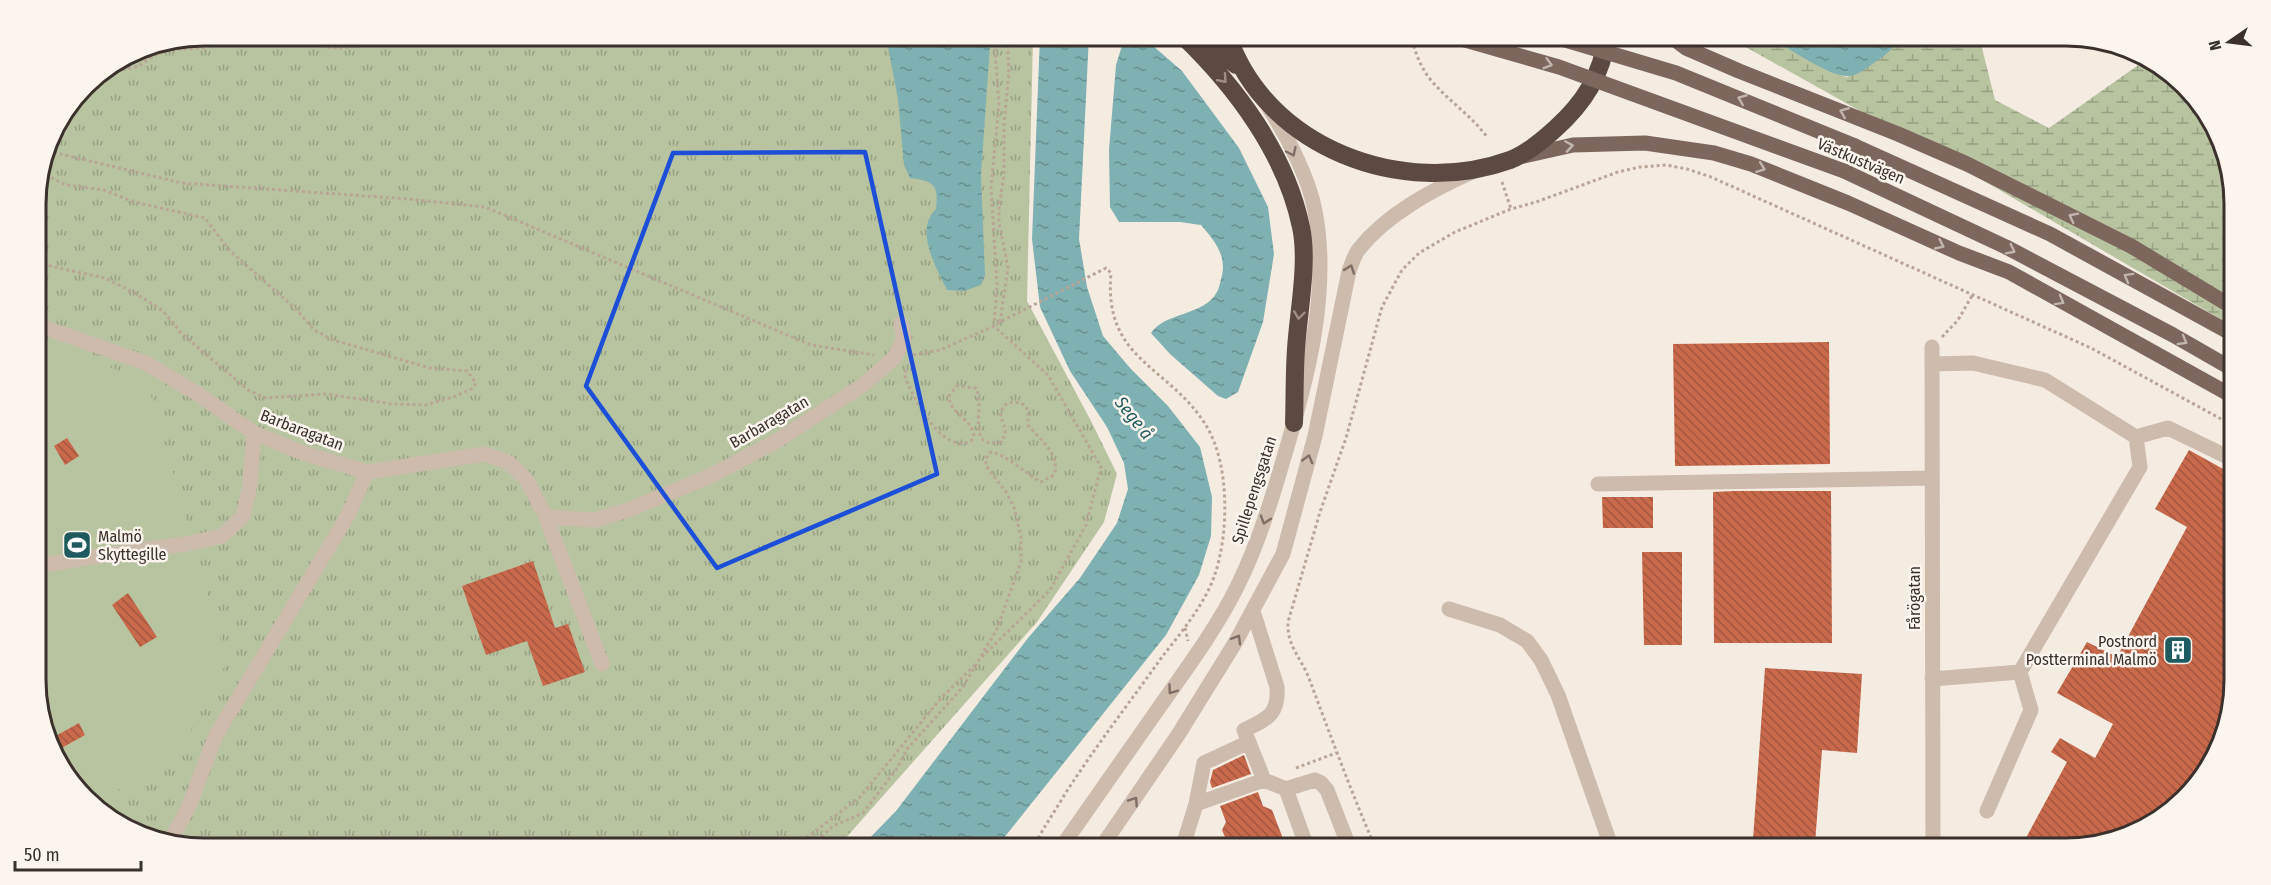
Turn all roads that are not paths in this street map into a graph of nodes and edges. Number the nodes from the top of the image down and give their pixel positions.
1 (1193, 47) edge
2 (1213, 47) edge
3 (1233, 47) edge
4 (1489, 47) edge
5 (1589, 47) edge
6 (1605, 47) edge
7 (1685, 47) edge
8 (1245, 74) junction
9 (1264, 101) junction
10 (1513, 159) junction
11 (1477, 169) junction
12 (2224, 302) edge
13 (901, 323) dead end
14 (47, 328) edge
15 (2224, 330) edge
16 (1932, 347) road end
17 (1932, 364) junction
18 (2224, 364) edge
19 (2224, 391) edge
20 (1294, 423) junction
21 (254, 433) junction
22 (2136, 437) junction
23 (2224, 455) edge
24 (368, 472) junction
25 (1932, 477) junction
26 (1598, 484) dead end
27 (546, 517) junction
28 (47, 564) edge
29 (1449, 609) dead end
30 (1253, 611) junction
31 (602, 664) dead end
32 (2020, 672) junction
33 (1932, 679) junction
34 (1247, 736) junction
35 (1264, 780) junction
36 (1286, 789) junction
37 (1196, 804) junction
38 (1987, 811) dead end
39 (174, 835) edge
40 (1068, 838) edge
41 (1108, 838) edge
42 (1185, 838) edge
43 (1304, 838) edge
44 (1346, 838) edge
45 (1608, 838) edge
46 (1933, 838) edge

1 -> 20 highway
2 - 8 highway
3 - 8 highway
4 -> 18 main road, Västkustvägen, bridge
15 -> 5 main road, Västkustvägen, bridge
6 - 10 highway
12 -> 7 main road
8 - 9 highway
9 - 11 highway
9 -> 20 street, Spillepengsgatan
10 - 11 highway
10 -> 19 main road
30 -> 11 street
13 - 27 street, Barbaragatan
14 - 21 street, Barbaragatan
16 - 17 street, Fårögatan
17 - 22 street
17 - 25 street, Fårögatan
20 -> 40 street, Spillepengsgatan
21 - 24 street, Barbaragatan
21 - 28 street
22 - 23 street
22 - 32 street
24 - 27 street, Barbaragatan
24 - 39 street
25 - 26 street
25 - 33 street, Fårögatan
27 - 31 street, Barbaragatan
29 - 45 street
30 - 34 street
41 -> 30 street
32 - 33 street
32 - 38 street
33 - 46 street, Fårögatan
34 - 35 street
34 - 37 street
35 - 36 street
35 - 37 street
36 - 43 street
36 - 44 street
37 - 42 street

